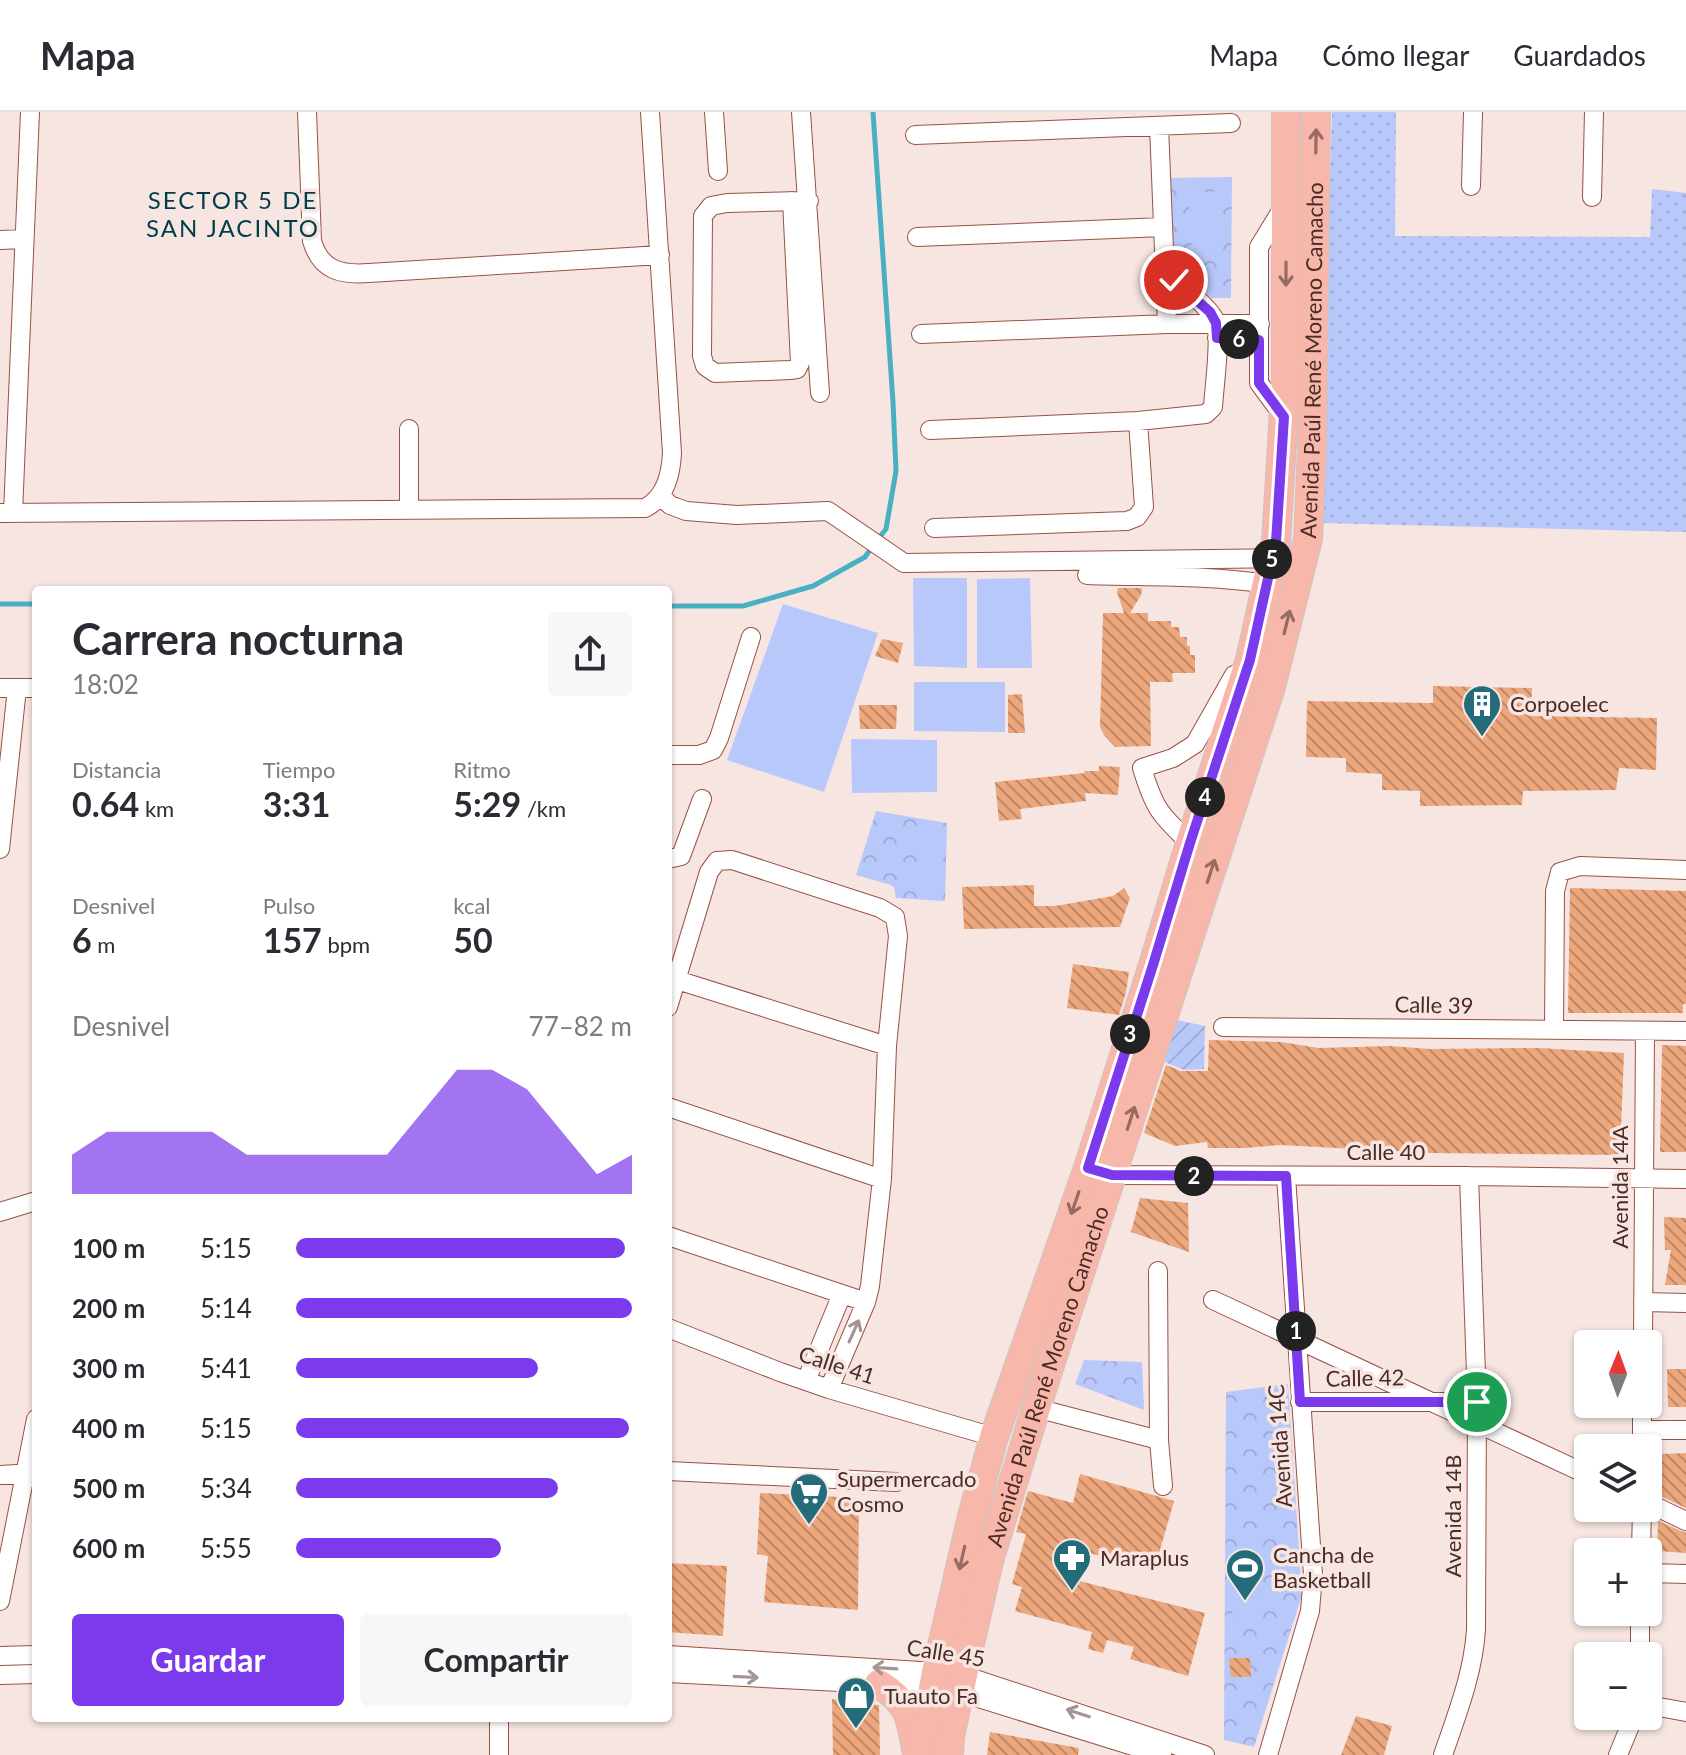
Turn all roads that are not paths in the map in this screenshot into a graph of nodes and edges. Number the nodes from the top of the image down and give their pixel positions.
1 (30, 112) edge
2 (307, 112) edge
3 (650, 112) edge
4 (714, 112) edge
5 (801, 112) edge
6 (1286, 112) edge
7 (1316, 112) edge
8 (1473, 112) edge
9 (1594, 112) edge
10 (1231, 123) dead end
11 (1159, 126) junction
12 (915, 135) dead end
13 (718, 171) dead end
14 (1471, 186) dead end
15 (1592, 197) dead end
16 (800, 201) junction
17 (1286, 204) junction
18 (1163, 227) junction
19 (917, 237) dead end
20 (24, 239) junction
21 (0, 240) edge
22 (660, 255) junction
23 (1165, 275) junction
24 (1167, 324) junction
25 (1217, 330) junction
26 (1259, 332) junction
27 (921, 334) dead end
28 (820, 393) dead end
29 (1284, 417) junction
30 (1138, 421) junction
31 (409, 429) dead end
32 (930, 430) dead end
33 (660, 495) junction
34 (409, 510) junction
35 (7, 513) edge
36 (934, 528) dead end
37 (1303, 558) junction
38 (1269, 571) junction
39 (1087, 575) dead end
40 (1256, 633) junction
41 (751, 637) dead end
42 (18, 688) edge
43 (672, 755) edge
44 (702, 799) dead end
45 (1, 841) edge
46 (1190, 843) junction
47 (672, 858) edge
48 (1686, 870) edge
49 (677, 980) junction
50 (672, 995) edge
51 (1223, 1027) dead end
52 (1554, 1030) junction
53 (1645, 1031) junction
54 (1686, 1031) edge
55 (887, 1046) junction
56 (672, 1108) edge
57 (1100, 1172) junction
58 (1286, 1176) junction
59 (1469, 1176) junction
60 (882, 1179) junction
61 (1645, 1179) junction
62 (1686, 1179) edge
63 (32, 1202) edge
64 (0, 1212) edge
65 (672, 1237) edge
66 (1158, 1271) dead end
67 (842, 1294) junction
68 (1213, 1300) dead end
69 (866, 1302) junction
70 (1643, 1302) junction
71 (1686, 1303) edge
72 (672, 1330) edge
73 (1643, 1330) edge
74 (806, 1381) junction
75 (829, 1389) junction
76 (1300, 1402) junction
77 (1477, 1402) junction
78 (1036, 1408) junction
79 (1686, 1430) edge
80 (1662, 1435) edge
81 (994, 1437) junction
82 (1159, 1440) junction
83 (1574, 1468) edge
84 (672, 1471) edge
85 (30, 1473) edge
86 (0, 1475) edge
87 (896, 1482) dead end
88 (1163, 1486) dead end
89 (1662, 1510) edge
90 (1686, 1521) edge
91 (1662, 1573) edge
92 (1686, 1574) edge
93 (0, 1601) edge
94 (32, 1655) edge
95 (672, 1655) edge
96 (0, 1656) edge
97 (672, 1673) edge
98 (32, 1674) edge
99 (0, 1675) edge
100 (948, 1682) junction
101 (879, 1684) junction
102 (1662, 1708) edge
103 (1686, 1712) edge
104 (499, 1722) edge
105 (1628, 1730) edge
106 (499, 1755) edge
107 (920, 1755) edge
108 (949, 1755) edge
109 (1162, 1755) edge
110 (1205, 1755) edge
111 (1268, 1755) edge
112 (1443, 1755) edge
113 (1618, 1755) edge

1 - 20 street
2 - 22 street
3 - 22 street
4 - 13 street
5 - 16 street
6 - 17 main road, Avenida Paúl René Moreno Camacho
37 -> 7 main road, Avenida Paúl René Moreno Camacho
8 - 14 street
9 - 15 street
10 - 11 street
11 - 12 street
11 - 18 street
16 - 16 street
16 - 28 street
17 - 26 street
17 -> 29 main road, Avenida Paúl René Moreno Camacho
18 - 19 street
18 - 23 street
20 - 21 street
20 - 35 street
22 - 33 street
23 - 24 street
23 - 25 street
24 - 25 street
24 - 27 street
25 - 26 street
25 - 30 street
26 - 29 street
29 - 38 main road, Avenida Paúl René Moreno Camacho
30 - 32 street
30 - 36 street
31 - 34 street
33 - 34 street
33 - 38 street
34 - 35 street
37 - 38 street
57 -> 37 main road, Avenida Paúl René Moreno Camacho
38 - 39 street
38 - 40 main road, Avenida Paúl René Moreno Camacho
40 - 46 main road, Avenida Paúl René Moreno Camacho
40 - 46 street
41 - 43 street
42 - 45 street
44 - 47 street
46 - 57 main road, Avenida Paúl René Moreno Camacho
48 - 52 street
49 - 50 street
49 - 55 street
49 - 55 street
51 - 52 street, Calle 39
52 - 53 street, Calle 39
53 - 54 street, Calle 39
53 - 61 street, Avenida 14A
55 - 60 street
56 - 60 street
57 - 58 street, Calle 40
57 - 78 main road, Avenida Paúl René Moreno Camacho
57 -> 81 main road, Avenida Paúl René Moreno Camacho
58 - 59 street, Calle 40
58 - 76 street, Avenida 14C
59 - 61 street, Calle 40
59 - 77 street, Avenida 14B
60 - 69 street
61 - 62 street, Calle 40
61 - 70 street, Avenida 14A
63 - 64 street
65 - 67 street
66 - 82 street
67 - 69 street
67 - 74 street
68 - 83 street
75 -> 69 street
70 - 71 street
70 - 73 street, Avenida 14A
72 - 74 street, Calle 41
74 - 75 street, Calle 41
75 - 81 street, Calle 41
76 - 77 street, Calle 42
76 - 111 street, Avenida 14C
77 - 112 street, Avenida 14B
78 - 82 street
78 - 100 main road, Avenida Paúl René Moreno Camacho
79 - 80 street
81 -> 100 main road, Avenida Paúl René Moreno Camacho
82 - 88 street
84 - 87 street
85 - 86 street
85 - 93 street
89 - 90 street
91 - 92 street
94 - 96 street
100 -> 95 street, Calle 45
97 -> 101 street, Calle 45
98 - 99 street
100 - 101 street, Calle 45
100 - 107 main road, Avenida Paúl René Moreno Camacho
100 - 108 main road, Avenida Paúl René Moreno Camacho
100 - 109 street, Calle 45
110 -> 100 street, Calle 45
101 - 107 main road
102 - 103 street
104 - 106 street
105 - 113 street

